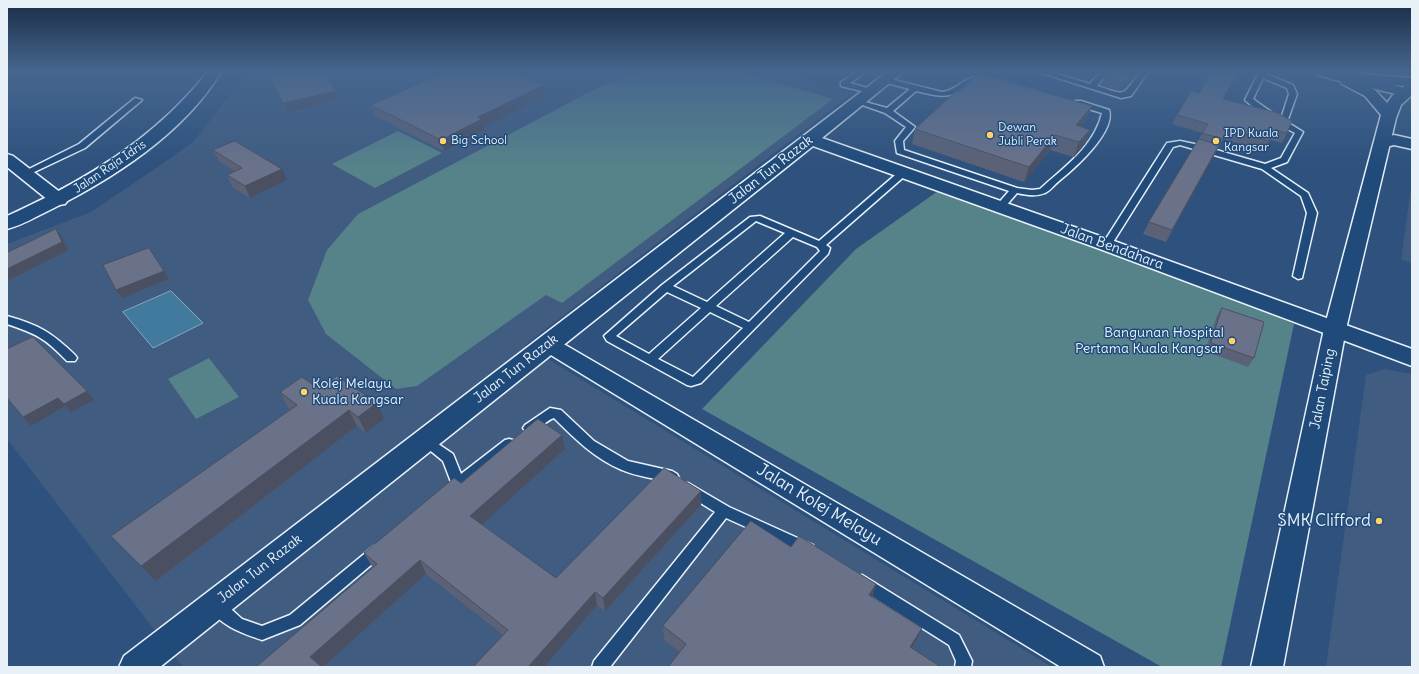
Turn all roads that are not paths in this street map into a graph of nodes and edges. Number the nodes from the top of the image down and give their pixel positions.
1 (134, 103) edge
2 (187, 103) edge
3 (851, 103) edge
4 (884, 103) edge
5 (897, 103) edge
6 (1080, 103) edge
7 (1253, 103) edge
8 (1290, 103) edge
9 (1374, 103) edge
10 (1395, 103) edge
11 (888, 111) junction
12 (1283, 123) junction
13 (1385, 128) junction
14 (810, 139) junction
15 (1409, 143) edge
16 (7, 159) edge
17 (1265, 167) junction
18 (904, 172) junction
19 (25, 173) junction
20 (1015, 190) junction
21 (59, 200) junction
22 (1002, 206) junction
23 (7, 223) edge
24 (791, 233) junction
25 (820, 245) junction
26 (1107, 245) junction
27 (1298, 276) dead end
28 (666, 287) junction
29 (708, 308) junction
30 (7, 320) edge
31 (750, 327) junction
32 (1335, 329) junction
33 (548, 344) junction
34 (71, 358) dead end
35 (1412, 358) edge
36 (651, 359) junction
37 (425, 440) junction
38 (458, 484) junction
39 (440, 499) edge
40 (724, 511) junction
41 (391, 540) edge
42 (821, 557) edge
43 (847, 573) edge
44 (215, 604) junction
45 (135, 667) edge
46 (600, 667) edge
47 (963, 667) edge
48 (1089, 667) edge
49 (1266, 667) edge

1 - 19 lane
2 - 21 main road, Jalan Raja Idris
3 - 14 main road, Jalan Tun Razak
4 - 11 lane
5 - 11 lane
6 - 20 lane
7 - 12 lane
8 - 12 lane
9 - 13 main road
10 - 13 main road
11 - 20 lane
12 - 17 lane
13 - 15 street
13 - 32 main road, Jalan Taiping
14 - 18 main road, Jalan Bendahara
14 - 33 main road, Jalan Tun Razak
16 - 19 street
17 - 26 lane
17 - 27 lane
18 - 22 main road, Jalan Bendahara
18 - 25 lane
19 - 21 street
20 - 22 lane
21 - 23 main road, Jalan Raja Idris
22 - 26 main road, Jalan Bendahara
24 - 25 lane
24 - 28 lane
24 - 29 lane
25 - 31 lane
26 - 32 main road, Jalan Bendahara
28 - 29 lane
28 - 36 lane
29 - 31 lane
29 - 36 lane
30 - 34 lane
31 - 36 lane
32 - 35 main road, Jalan Bendahara
32 - 49 main road, Jalan Taiping
33 - 37 main road, Jalan Tun Razak
33 - 48 street, Jalan Kolej Melayu
37 - 38 lane
37 - 44 main road, Jalan Tun Razak
38 - 39 lane
38 - 40 lane
40 - 42 lane
40 - 46 lane
41 - 44 lane
43 - 47 lane
44 - 45 main road, Jalan Tun Razak

